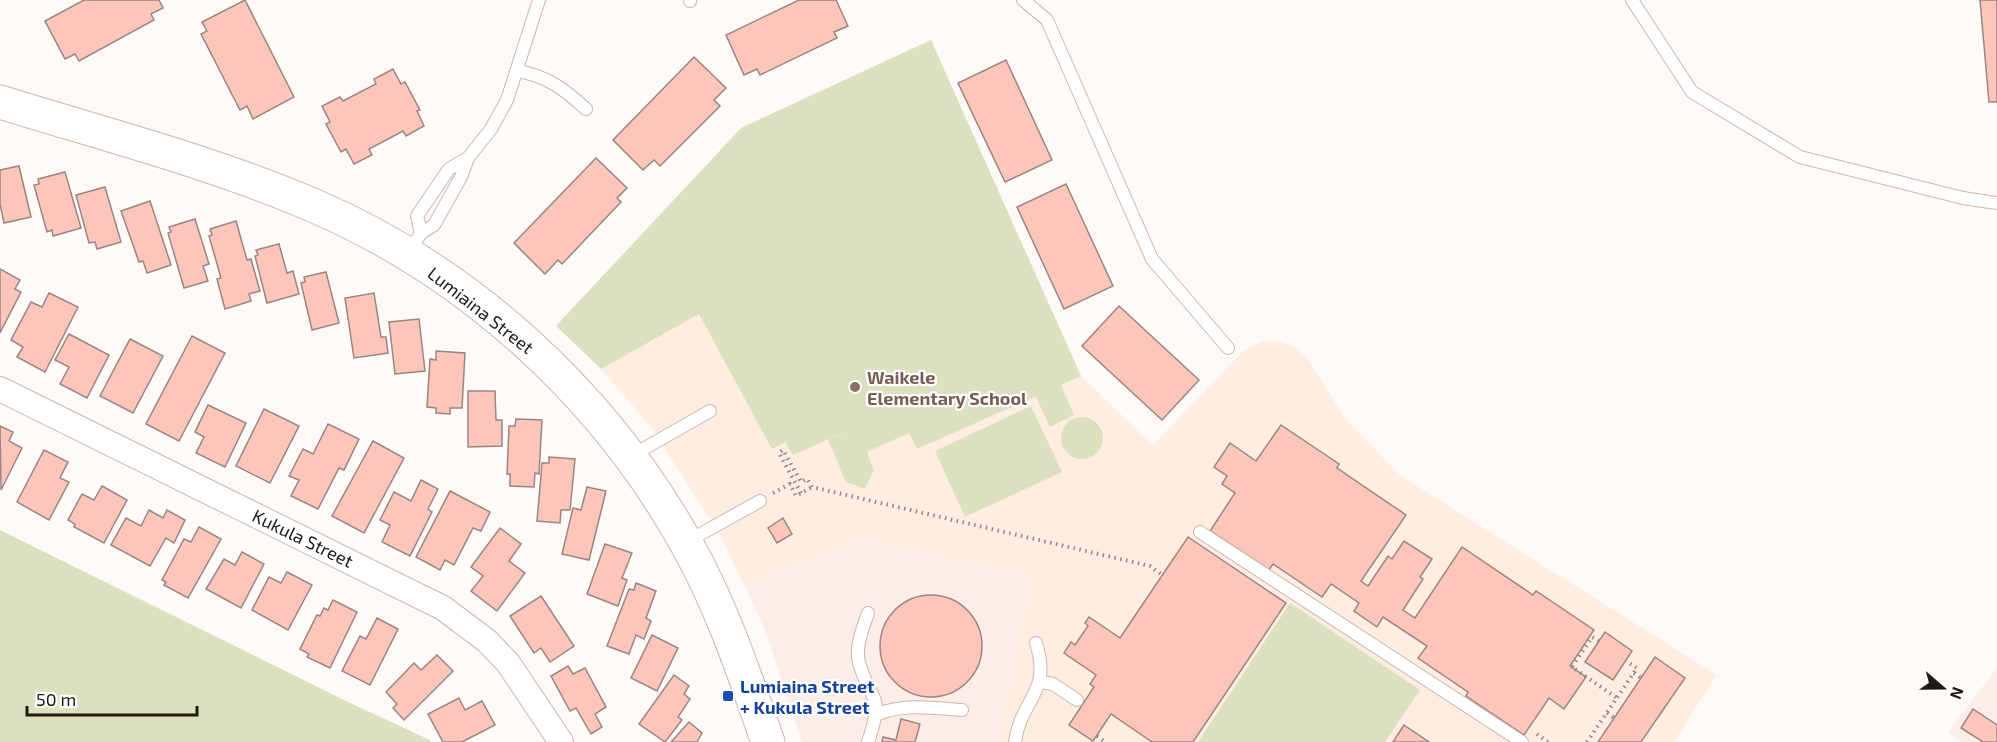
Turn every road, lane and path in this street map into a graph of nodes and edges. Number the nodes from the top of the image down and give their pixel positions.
1 (539, 0) edge
2 (1023, 0) edge
3 (1632, 0) edge
4 (518, 71) junction
5 (0, 102) edge
6 (586, 108) dead end
7 (468, 158) junction
8 (1997, 203) edge
9 (414, 244) junction
10 (1228, 348) dead end
11 (0, 389) edge
12 (710, 411) dead end
13 (630, 456) junction
14 (812, 487) junction
15 (801, 493) junction
16 (760, 501) joint
17 (1200, 532) dead end
18 (686, 542) junction
19 (1162, 574) dead end
20 (868, 613) dead end
21 (1599, 641) dead end
22 (1036, 643) dead end
23 (1626, 661) dead end
24 (1634, 673) junction
25 (1641, 678) dead end
26 (1041, 682) junction
27 (1617, 698) junction
28 (1077, 700) dead end
29 (962, 710) dead end
30 (1607, 713) junction
31 (878, 714) junction
32 (1614, 718) dead end
33 (1097, 736) dead end
34 (561, 742) edge
35 (768, 742) edge
36 (868, 742) edge
37 (1015, 742) edge
38 (1105, 742) edge
39 (1522, 742) edge
40 (1587, 742) edge

1 - 4 lane
2 - 10 lane
3 - 8 lane
4 - 6 lane
4 - 7 lane
5 - 9 street, Lumiaina Street
7 - 9 lane
7 - 9 lane
9 - 13 street, Lumiaina Street
11 - 34 street, Kukula Street
12 - 13 lane
13 - 18 street, Lumiaina Street
14 - 15 path
14 - 15 path
14 - 19 path
15 - 16 path
16 - 18 lane
17 - 39 lane
18 - 35 street, Lumiaina Street
20 - 31 lane
21 - 27 path
22 - 26 lane
23 - 24 path
24 - 25 path
24 - 27 path
26 - 28 lane
26 - 37 lane
27 - 30 path
29 - 31 lane
30 - 32 path
30 - 40 path
31 - 36 lane
33 - 38 path

